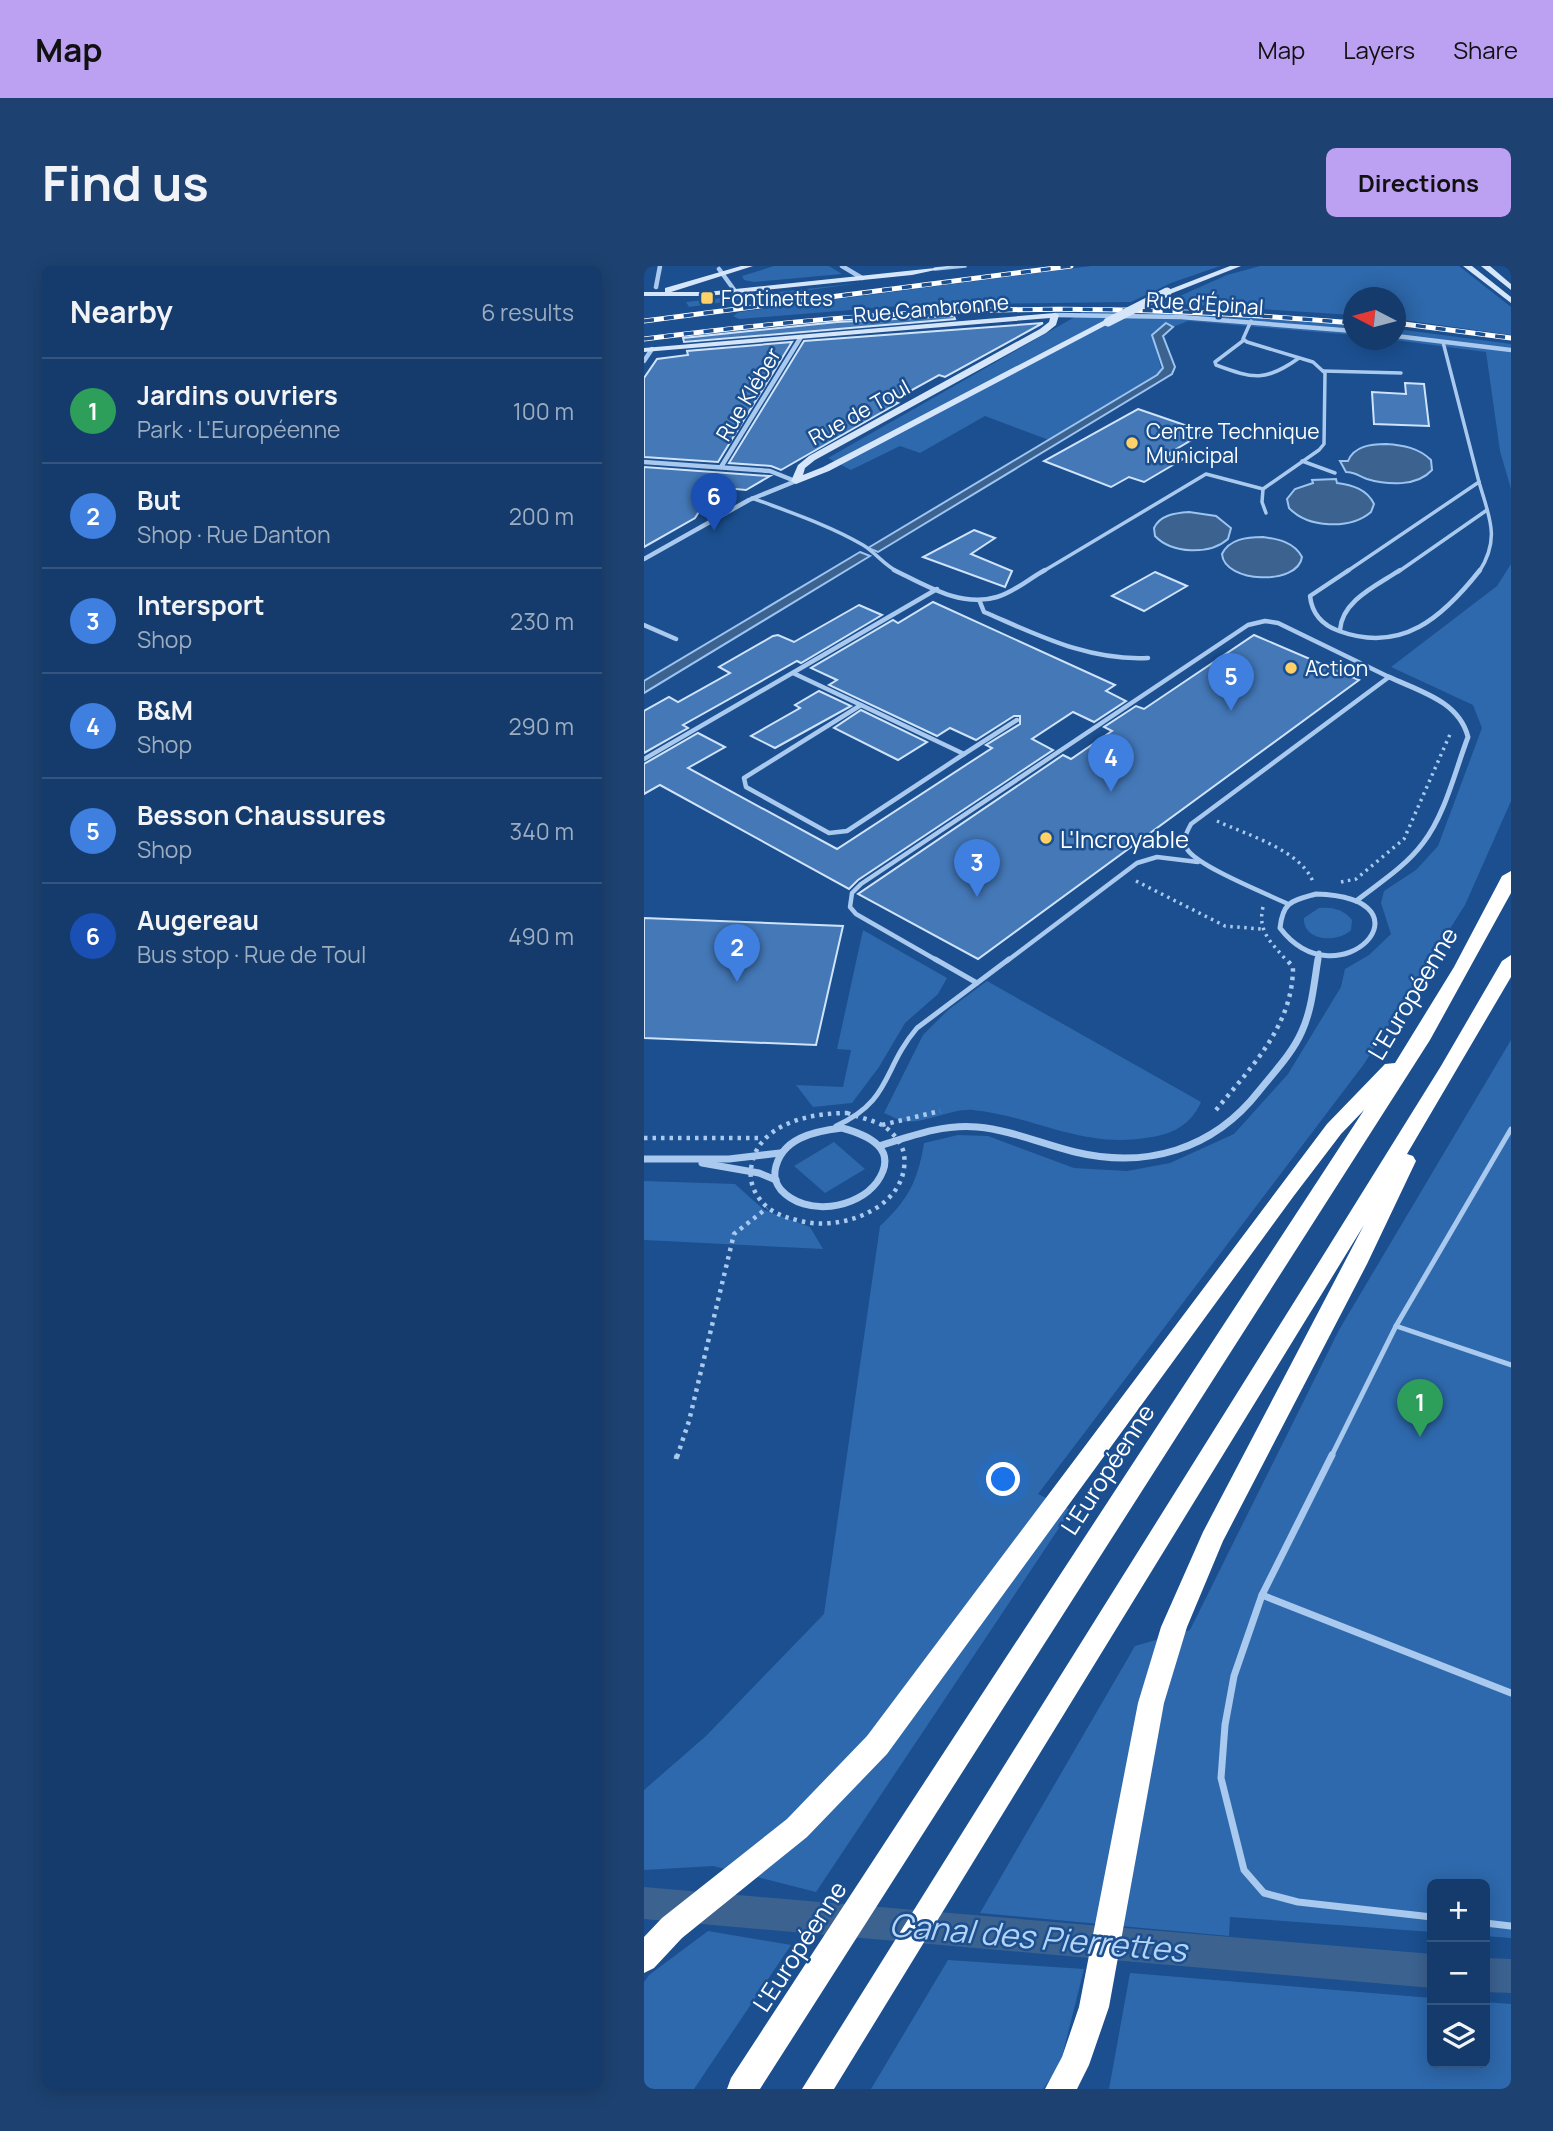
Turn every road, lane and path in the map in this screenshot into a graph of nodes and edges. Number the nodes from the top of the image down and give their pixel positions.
1 (660, 266) edge
2 (729, 266) edge
3 (749, 266) edge
4 (842, 266) edge
5 (950, 266) edge
6 (965, 266) edge
7 (1237, 266) edge
8 (1467, 266) edge
9 (1485, 266) edge
10 (935, 269) junction
11 (721, 271) junction
12 (862, 278) junction
13 (672, 285) junction
14 (1511, 288) edge
15 (735, 291) junction
16 (651, 292) edge
17 (1511, 301) edge
18 (1055, 315) junction
19 (1251, 321) junction
20 (1343, 330) edge
21 (801, 337) junction
22 (1406, 337) edge
23 (1244, 340) junction
24 (1443, 341) junction
25 (648, 350) edge
26 (1511, 350) edge
27 (1299, 358) junction
28 (644, 361) edge
29 (1323, 370) junction
30 (1401, 373) dead end
31 (1302, 461) junction
32 (644, 462) edge
33 (721, 467) junction
34 (1335, 473) dead end
35 (796, 481) junction
36 (1479, 482) junction
37 (1263, 489) junction
38 (752, 498) junction
39 (1486, 510) junction
40 (1266, 513) dead end
41 (644, 559) edge
42 (937, 589) junction
43 (980, 602) junction
44 (644, 625) edge
45 (1340, 630) junction
46 (676, 639) dead end
47 (1148, 658) dead end
48 (793, 673) junction
49 (1389, 677) junction
50 (862, 705) junction
51 (1017, 720) dead end
52 (1464, 720) junction
53 (964, 754) junction
54 (644, 760) edge
55 (1204, 815) junction
56 (1200, 862) junction
57 (1123, 874) junction
58 (1511, 876) edge
59 (1314, 883) junction
60 (1324, 883) dead end
61 (1337, 883) dead end
62 (1274, 897) junction
63 (1356, 901) junction
64 (1288, 904) junction
65 (1261, 929) junction
66 (1319, 953) junction
67 (1511, 961) edge
68 (977, 982) junction
69 (1420, 1040) junction
70 (1450, 1068) junction
71 (951, 1110) dead end
72 (1213, 1114) dead end
73 (860, 1116) junction
74 (882, 1125) junction
75 (834, 1127) junction
76 (1511, 1129) edge
77 (644, 1138) edge
78 (766, 1138) junction
79 (899, 1140) junction
80 (880, 1146) junction
81 (780, 1153) junction
82 (753, 1158) junction
83 (644, 1159) edge
84 (692, 1161) junction
85 (750, 1171) junction
86 (776, 1180) junction
87 (767, 1208) junction
88 (1396, 1326) junction
89 (1511, 1365) edge
90 (676, 1460) dead end
91 (1262, 1595) junction
92 (1511, 1693) edge
93 (1427, 1916) edge
94 (1490, 1924) edge
95 (1511, 1926) edge
96 (644, 1958) edge
97 (742, 2089) edge
98 (817, 2089) edge
99 (1060, 2089) edge

1 - 16 street
2 - 11 street
3 - 11 street
4 - 12 street
5 - 10 street
6 - 10 lane
7 - 35 street, bridge
8 - 17 street
9 - 14 street
10 - 12 street
11 - 13 street
11 - 15 street
12 - 15 street
13 - 15 street
13 - 16 street
15 - 16 street
18 - 19 street, Rue d'Épinal
18 - 21 street, Rue Cambronne
18 - 35 street, Rue de Toul
19 - 20 street, Rue d'Épinal
19 - 23 lane
21 - 25 street, Rue Cambronne
21 - 33 street, Rue Kléber
22 - 24 street
23 - 27 lane
23 - 27 lane
24 - 26 street
24 - 36 lane
25 - 28 street
27 - 29 lane
29 - 30 lane
29 - 31 lane
31 - 34 lane
31 - 37 lane
32 - 33 street
33 - 35 street
35 - 38 street, Rue de Toul
36 - 39 lane
36 - 45 lane
37 - 40 lane
37 - 43 lane
38 - 41 street, Rue de Toul
38 - 42 lane
39 - 45 lane
39 - 45 lane
42 - 43 lane
42 - 48 lane
43 - 47 lane
44 - 46 lane
48 - 50 lane
48 - 54 lane
49 - 52 street
49 - 55 lane
49 - 68 lane
50 - 53 lane
50 - 53 lane
51 - 53 lane
52 - 61 path
52 - 63 street
55 - 56 lane
55 - 59 path
56 - 57 lane
56 - 62 lane
57 - 65 path
57 - 68 lane
58 - 69 highway, L'Européenne
59 - 60 path
59 - 62 path
62 - 64 lane
62 - 65 path
63 - 64 street
63 - 66 street
64 - 66 street
65 - 72 path
66 - 79 street
67 - 70 highway
68 - 73 lane
69 - 96 highway
69 - 97 highway, L'Européenne
70 - 98 highway
70 - 99 highway
71 - 74 path
73 - 74 path
73 - 75 lane
73 - 78 path
74 - 79 path
75 - 80 street
75 - 81 street
76 - 88 lane
77 - 78 path
78 - 82 path
79 - 80 street
79 - 87 path
80 - 86 street
81 - 82 street
81 - 86 street
82 - 84 street
82 - 85 path
83 - 84 street
84 - 85 street
85 - 86 street
85 - 87 path
87 - 90 path
88 - 89 lane
88 - 91 lane
91 - 92 lane
91 - 93 lane
94 - 95 lane

